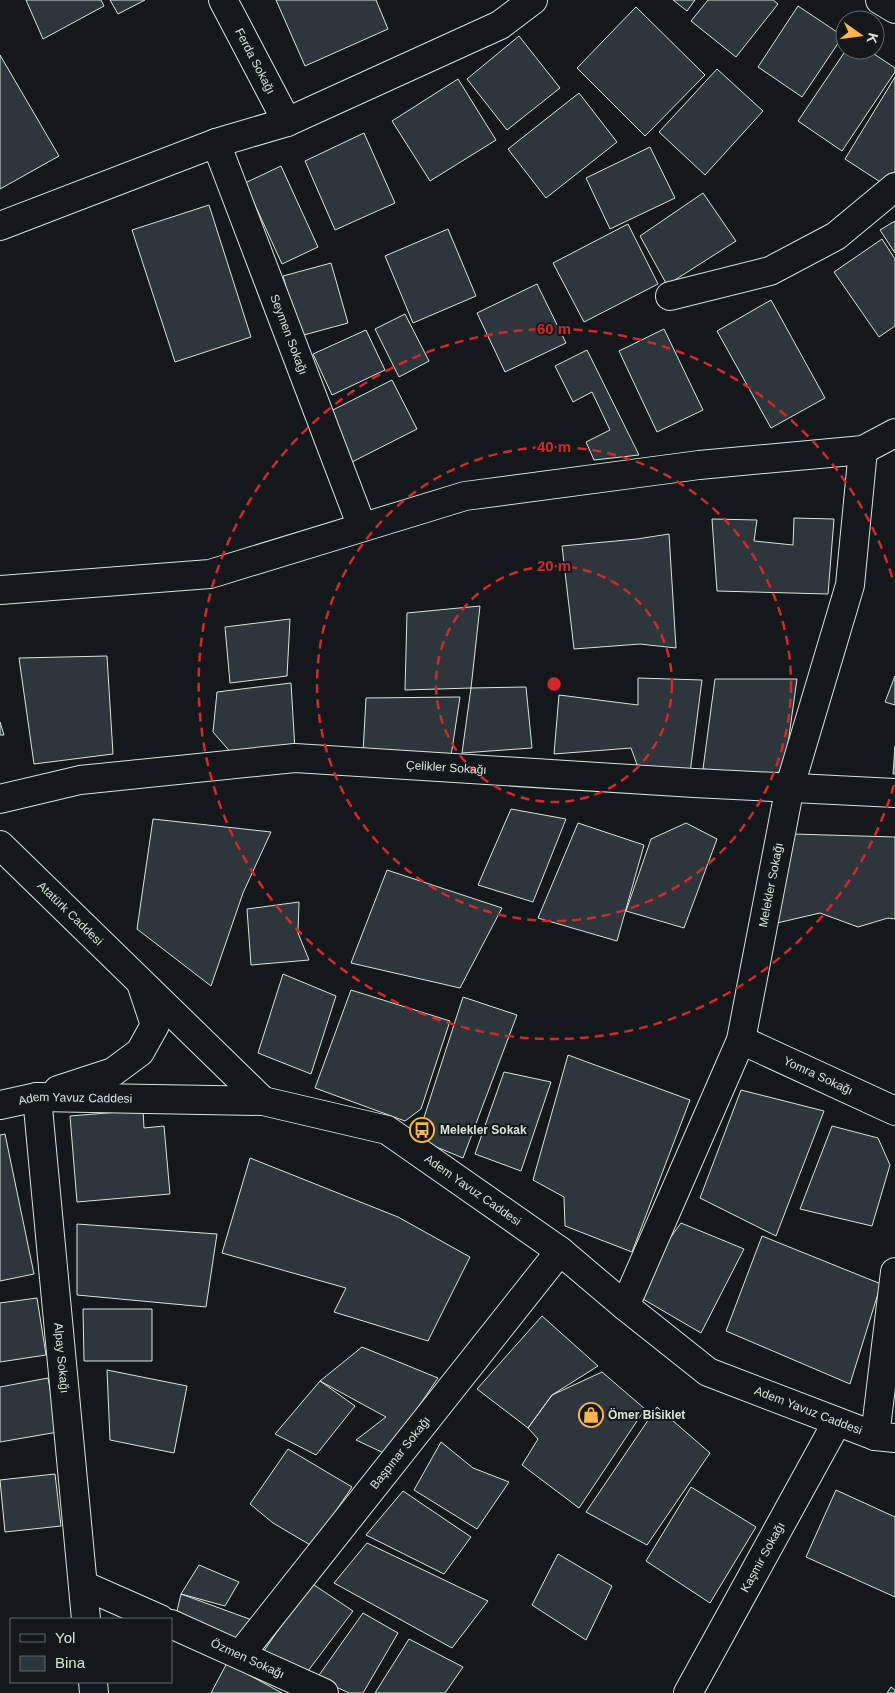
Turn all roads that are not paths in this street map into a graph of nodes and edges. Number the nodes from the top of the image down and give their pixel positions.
1 (223, 0) edge
2 (533, 0) edge
3 (880, 0) edge
4 (895, 10) edge
5 (287, 122) junction
6 (216, 143) junction
7 (895, 187) edge
8 (0, 226) edge
9 (670, 296) dead end
10 (895, 433) edge
11 (864, 450) junction
12 (362, 527) junction
13 (0, 590) edge
14 (790, 786) junction
15 (895, 793) edge
16 (0, 799) edge
17 (0, 845) edge
18 (140, 982) junction
19 (741, 1040) junction
20 (37, 1097) junction
21 (263, 1101) junction
22 (0, 1105) edge
23 (895, 1111) edge
24 (560, 1251) junction
25 (895, 1272) edge
26 (625, 1306) junction
27 (837, 1422) junction
28 (885, 1437) edge
29 (83, 1585) junction
30 (86, 1618) edge
31 (158, 1618) edge
32 (172, 1624) edge
33 (240, 1655) junction
34 (324, 1693) edge
35 (688, 1693) edge

1 - 5 street, Ferda Sokağı
2 - 5 street
3 - 4 street
5 - 6 street
6 - 8 street
6 - 12 street, Seymen Sokağı
7 - 9 street
10 - 11 street
11 - 12 street
11 - 14 street, Melekler Sokağı
12 - 13 street
14 - 15 street, Çelikler Sokağı
14 - 16 street, Çelikler Sokağı
14 - 19 street, Melekler Sokağı
17 - 18 street, Atatürk Caddesi
18 - 20 street, Atatürk Caddesi
18 - 21 street, Atatürk Caddesi
19 - 23 street, Yomra Sokağı
19 - 26 street, Melekler Sokağı
20 - 21 street, Adem Yavuz Caddesi
20 - 22 street, Adem Yavuz Caddesi
20 - 29 street, Alpay Sokağı
21 - 24 street, Adem Yavuz Caddesi
24 - 26 street, Adem Yavuz Caddesi
24 - 33 street, Başpınar Sokağı
25 - 28 street
26 - 27 street, Adem Yavuz Caddesi
27 - 28 street, Adem Yavuz Caddesi
27 - 35 street, Kaşmir Sokağı
29 - 30 street, Alpay Sokağı
29 - 31 street
32 - 33 street, Özmen Sokağı
33 - 34 street, Özmen Sokağı

